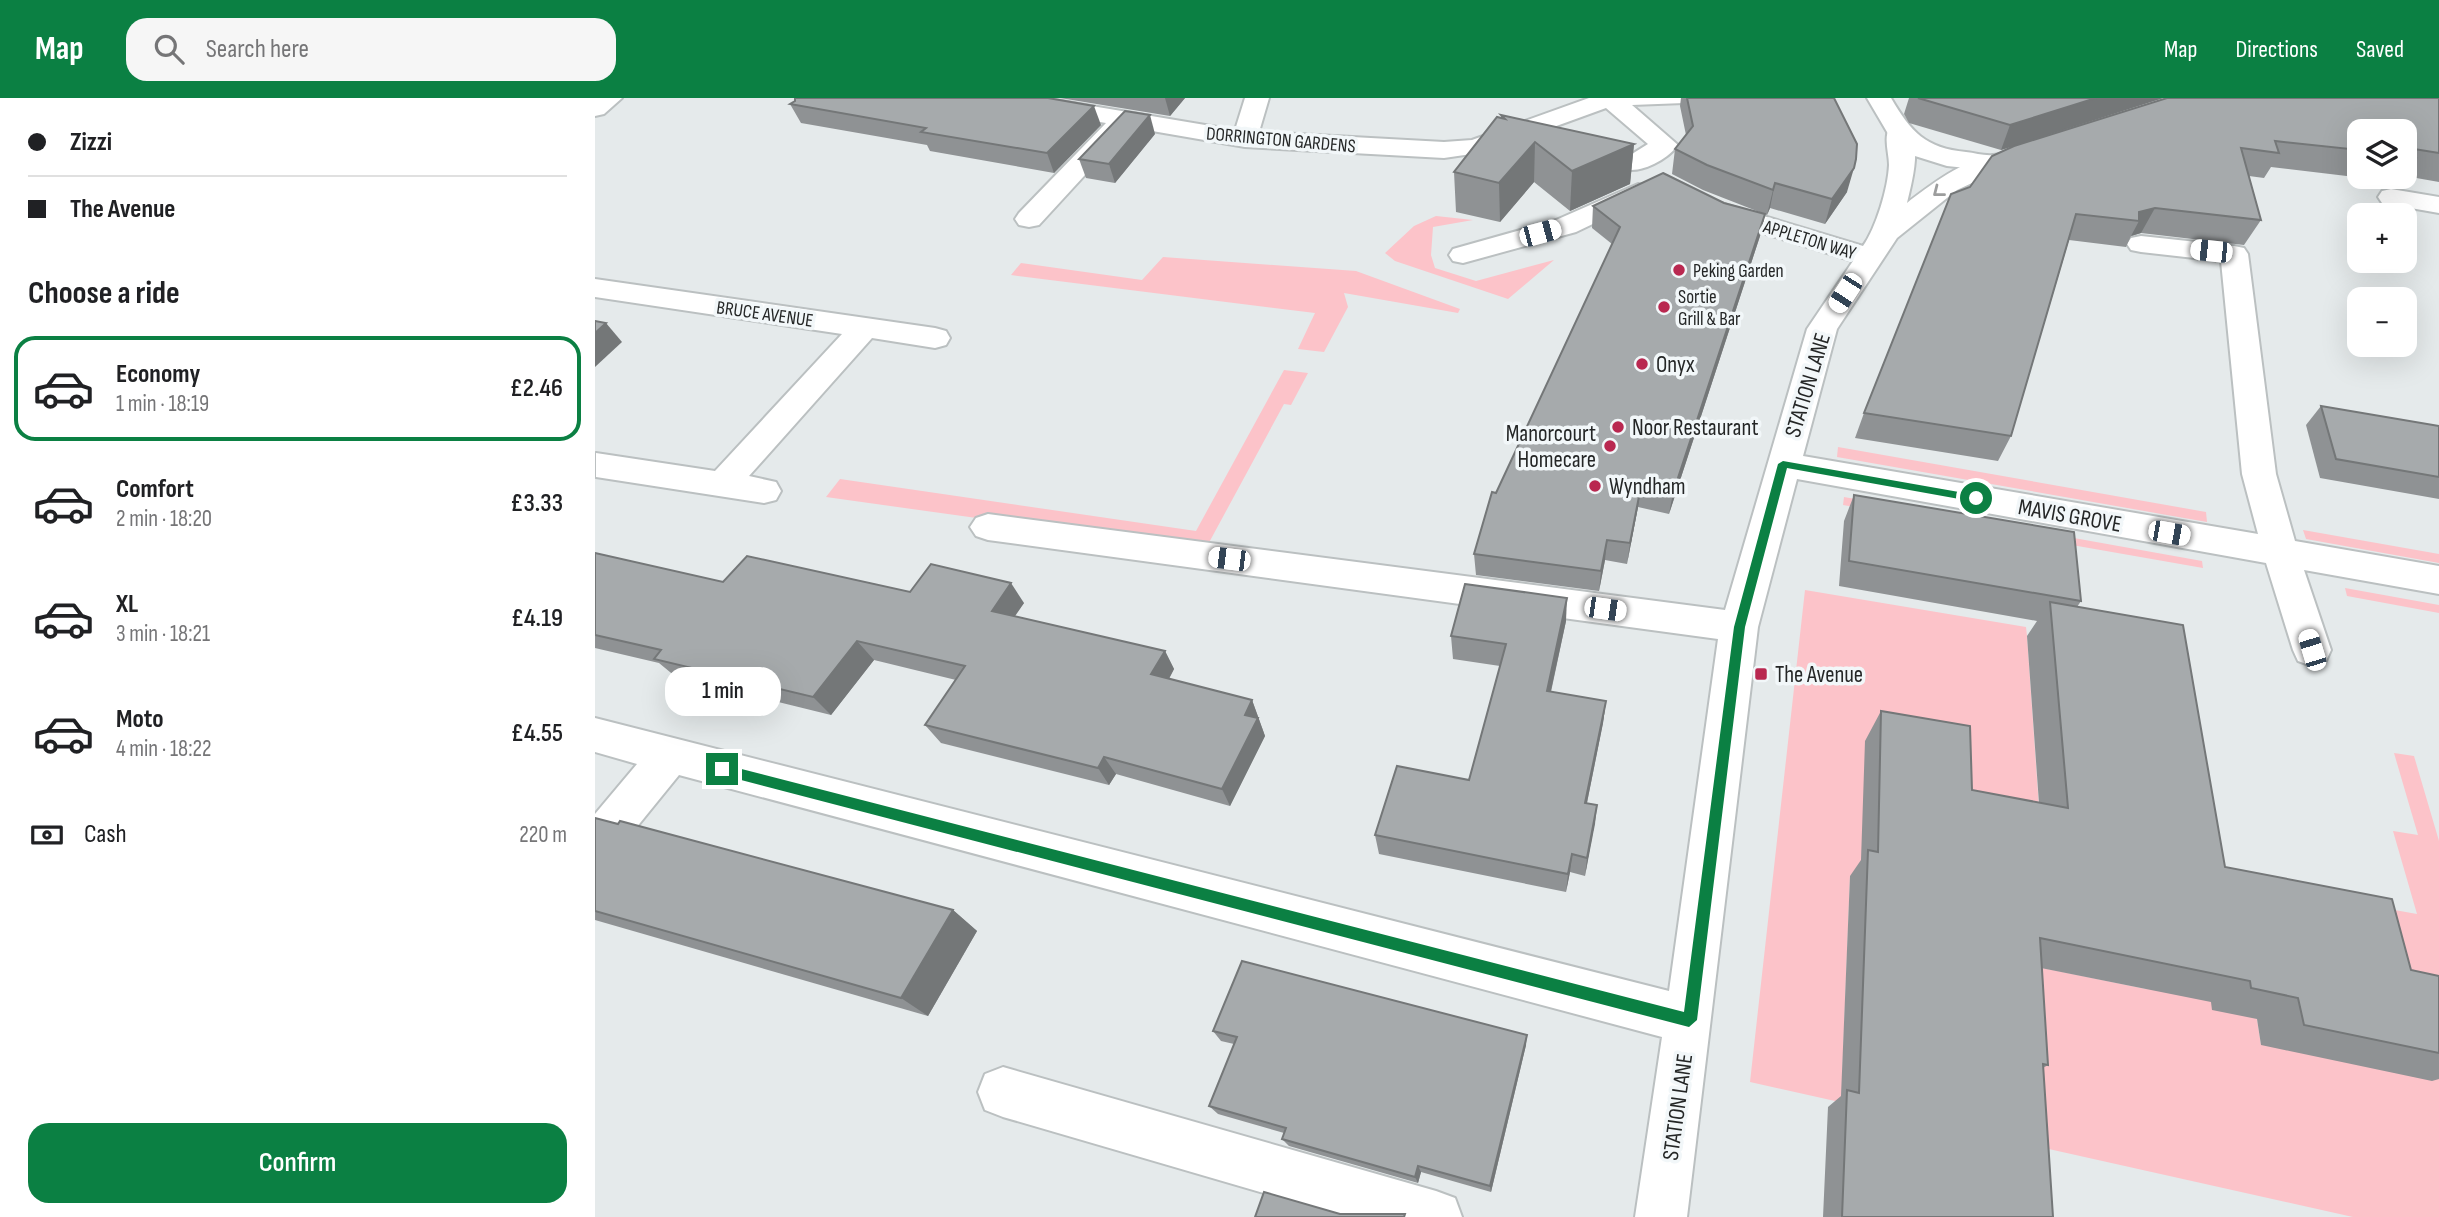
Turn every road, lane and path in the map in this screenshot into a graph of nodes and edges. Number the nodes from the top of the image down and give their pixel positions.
1 (610, 98) edge
2 (1000, 98) edge
3 (1257, 98) edge
4 (1533, 98) edge
5 (1675, 98) edge
6 (1879, 98) edge
7 (1609, 99) edge
8 (595, 109) edge
9 (1558, 116) junction
10 (1124, 119) junction
11 (1899, 132) junction
12 (1245, 139) junction
13 (2057, 143) edge
14 (1612, 150) junction
15 (1995, 163) junction
16 (1691, 198) edge
17 (2391, 198) dead end
18 (2439, 205) edge
19 (1029, 219) dead end
20 (2141, 244) edge
21 (1878, 245) junction
22 (1463, 255) dead end
23 (595, 288) edge
24 (864, 328) junction
25 (935, 338) dead end
26 (1783, 464) junction
27 (596, 465) edge
28 (723, 485) junction
29 (764, 491) dead end
30 (988, 527) dead end
31 (2280, 552) junction
32 (2439, 580) edge
33 (1739, 627) junction
34 (2312, 650) dead end
35 (595, 735) edge
36 (669, 755) junction
37 (595, 846) edge
38 (1689, 1020) junction
39 (1003, 1092) dead end
40 (1436, 1217) edge
41 (1661, 1217) edge

1 - 8 street
2 - 10 street, DORRINGTON GARDENS
3 - 12 street
4 - 9 street
5 - 7 street, DORRINGTON GARDENS
6 - 11 street
7 - 9 street, DORRINGTON GARDENS
7 - 14 street
9 - 12 street, DORRINGTON GARDENS
9 - 14 street
10 - 12 street, DORRINGTON GARDENS
10 - 19 street
11 - 15 street, STATION LANE
11 - 21 street, STATION LANE
13 - 15 street, STATION LANE
14 - 22 street
15 -> 21 street, STATION LANE
16 - 21 street, APPLETON WAY
17 - 18 street
20 - 31 street
21 - 26 street, STATION LANE
23 - 24 street, BRUCE AVENUE
24 - 25 street, BRUCE AVENUE
24 - 28 street
26 - 31 street, MAVIS GROVE
26 - 33 street, STATION LANE
27 - 28 street
28 - 29 street
30 - 33 street
31 - 32 street, MAVIS GROVE
31 - 34 street
33 - 38 street, STATION LANE
35 - 36 street
36 - 37 street
36 - 38 street
38 - 41 street, STATION LANE
39 - 40 street

